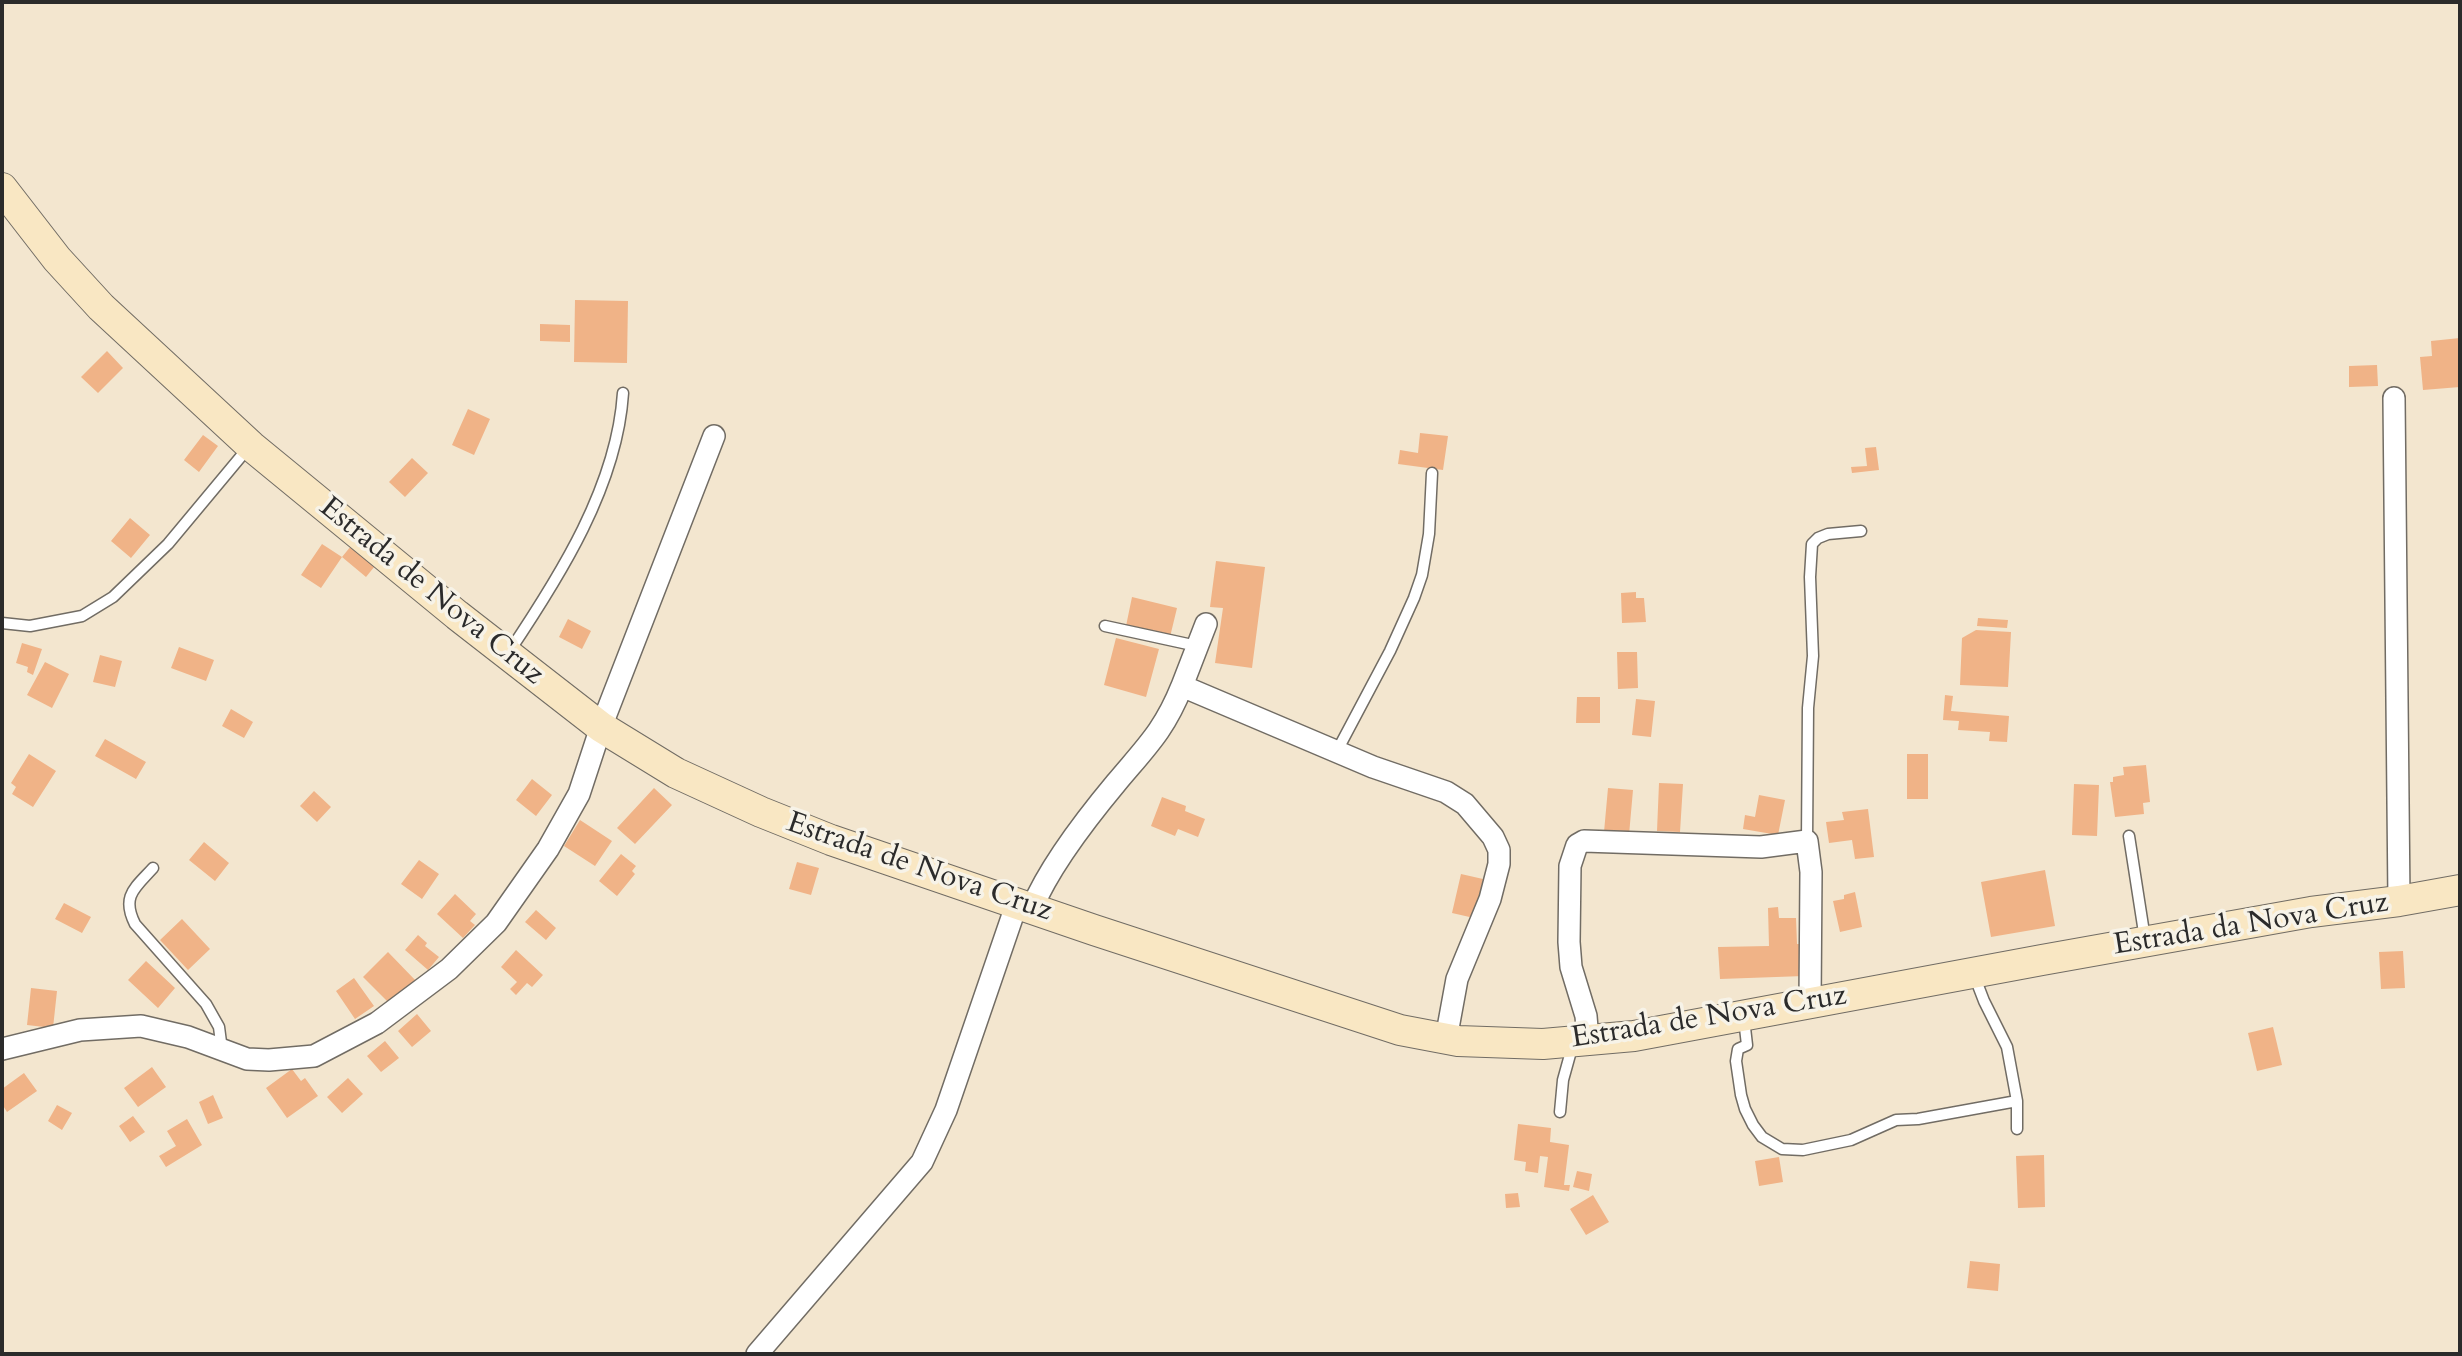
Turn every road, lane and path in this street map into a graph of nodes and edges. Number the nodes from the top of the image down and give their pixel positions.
1 (2, 188) edge
2 (623, 393) dead end
3 (2395, 398) dead end
4 (714, 436) dead end
5 (251, 446) junction
6 (1432, 473) dead end
7 (1861, 531) dead end
8 (2, 623) edge
9 (1206, 624) dead end
10 (1105, 626) dead end
11 (1197, 646) junction
12 (508, 654) junction
13 (1182, 686) junction
14 (601, 727) junction
15 (1337, 751) junction
16 (2129, 836) dead end
17 (1807, 841) junction
18 (153, 868) dead end
19 (2460, 890) edge
20 (2399, 901) junction
21 (1025, 906) junction
22 (2146, 942) junction
23 (2042, 960) joint
24 (1973, 973) junction
25 (1810, 1003) junction
26 (1744, 1016) junction
27 (1446, 1039) junction
28 (1581, 1041) junction
29 (2, 1049) edge
30 (222, 1050) junction
31 (2017, 1101) junction
32 (1560, 1112) dead end
33 (2017, 1129) dead end
34 (757, 1354) edge

1 - 5 main road, Estrada de Nova Cruz
2 - 12 lane
3 - 20 street
4 - 14 street
5 - 8 lane
5 - 12 main road, Estrada de Nova Cruz
6 - 15 lane
7 - 17 lane
9 - 11 street
10 - 11 lane
11 - 13 street
12 - 14 main road, Estrada de Nova Cruz
13 - 15 street
13 - 21 street
14 - 21 main road, Estrada de Nova Cruz
14 - 30 street
15 - 27 street
16 - 22 lane
17 - 25 street
17 - 28 street
18 - 30 lane
19 - 20 main road, Estrada da Nova Cruz
20 - 22 main road, Estrada da Nova Cruz
21 - 27 main road, Estrada de Nova Cruz
21 - 34 street
22 - 23 main road, Estrada da Nova Cruz
23 - 24 main road, Estrada de Nova Cruz
24 - 25 main road, Estrada de Nova Cruz
24 - 31 lane
25 - 26 main road, Estrada de Nova Cruz
26 - 28 main road, Estrada de Nova Cruz
26 - 31 lane
27 - 28 main road, Estrada de Nova Cruz
28 - 32 lane
29 - 30 street
31 - 33 lane

